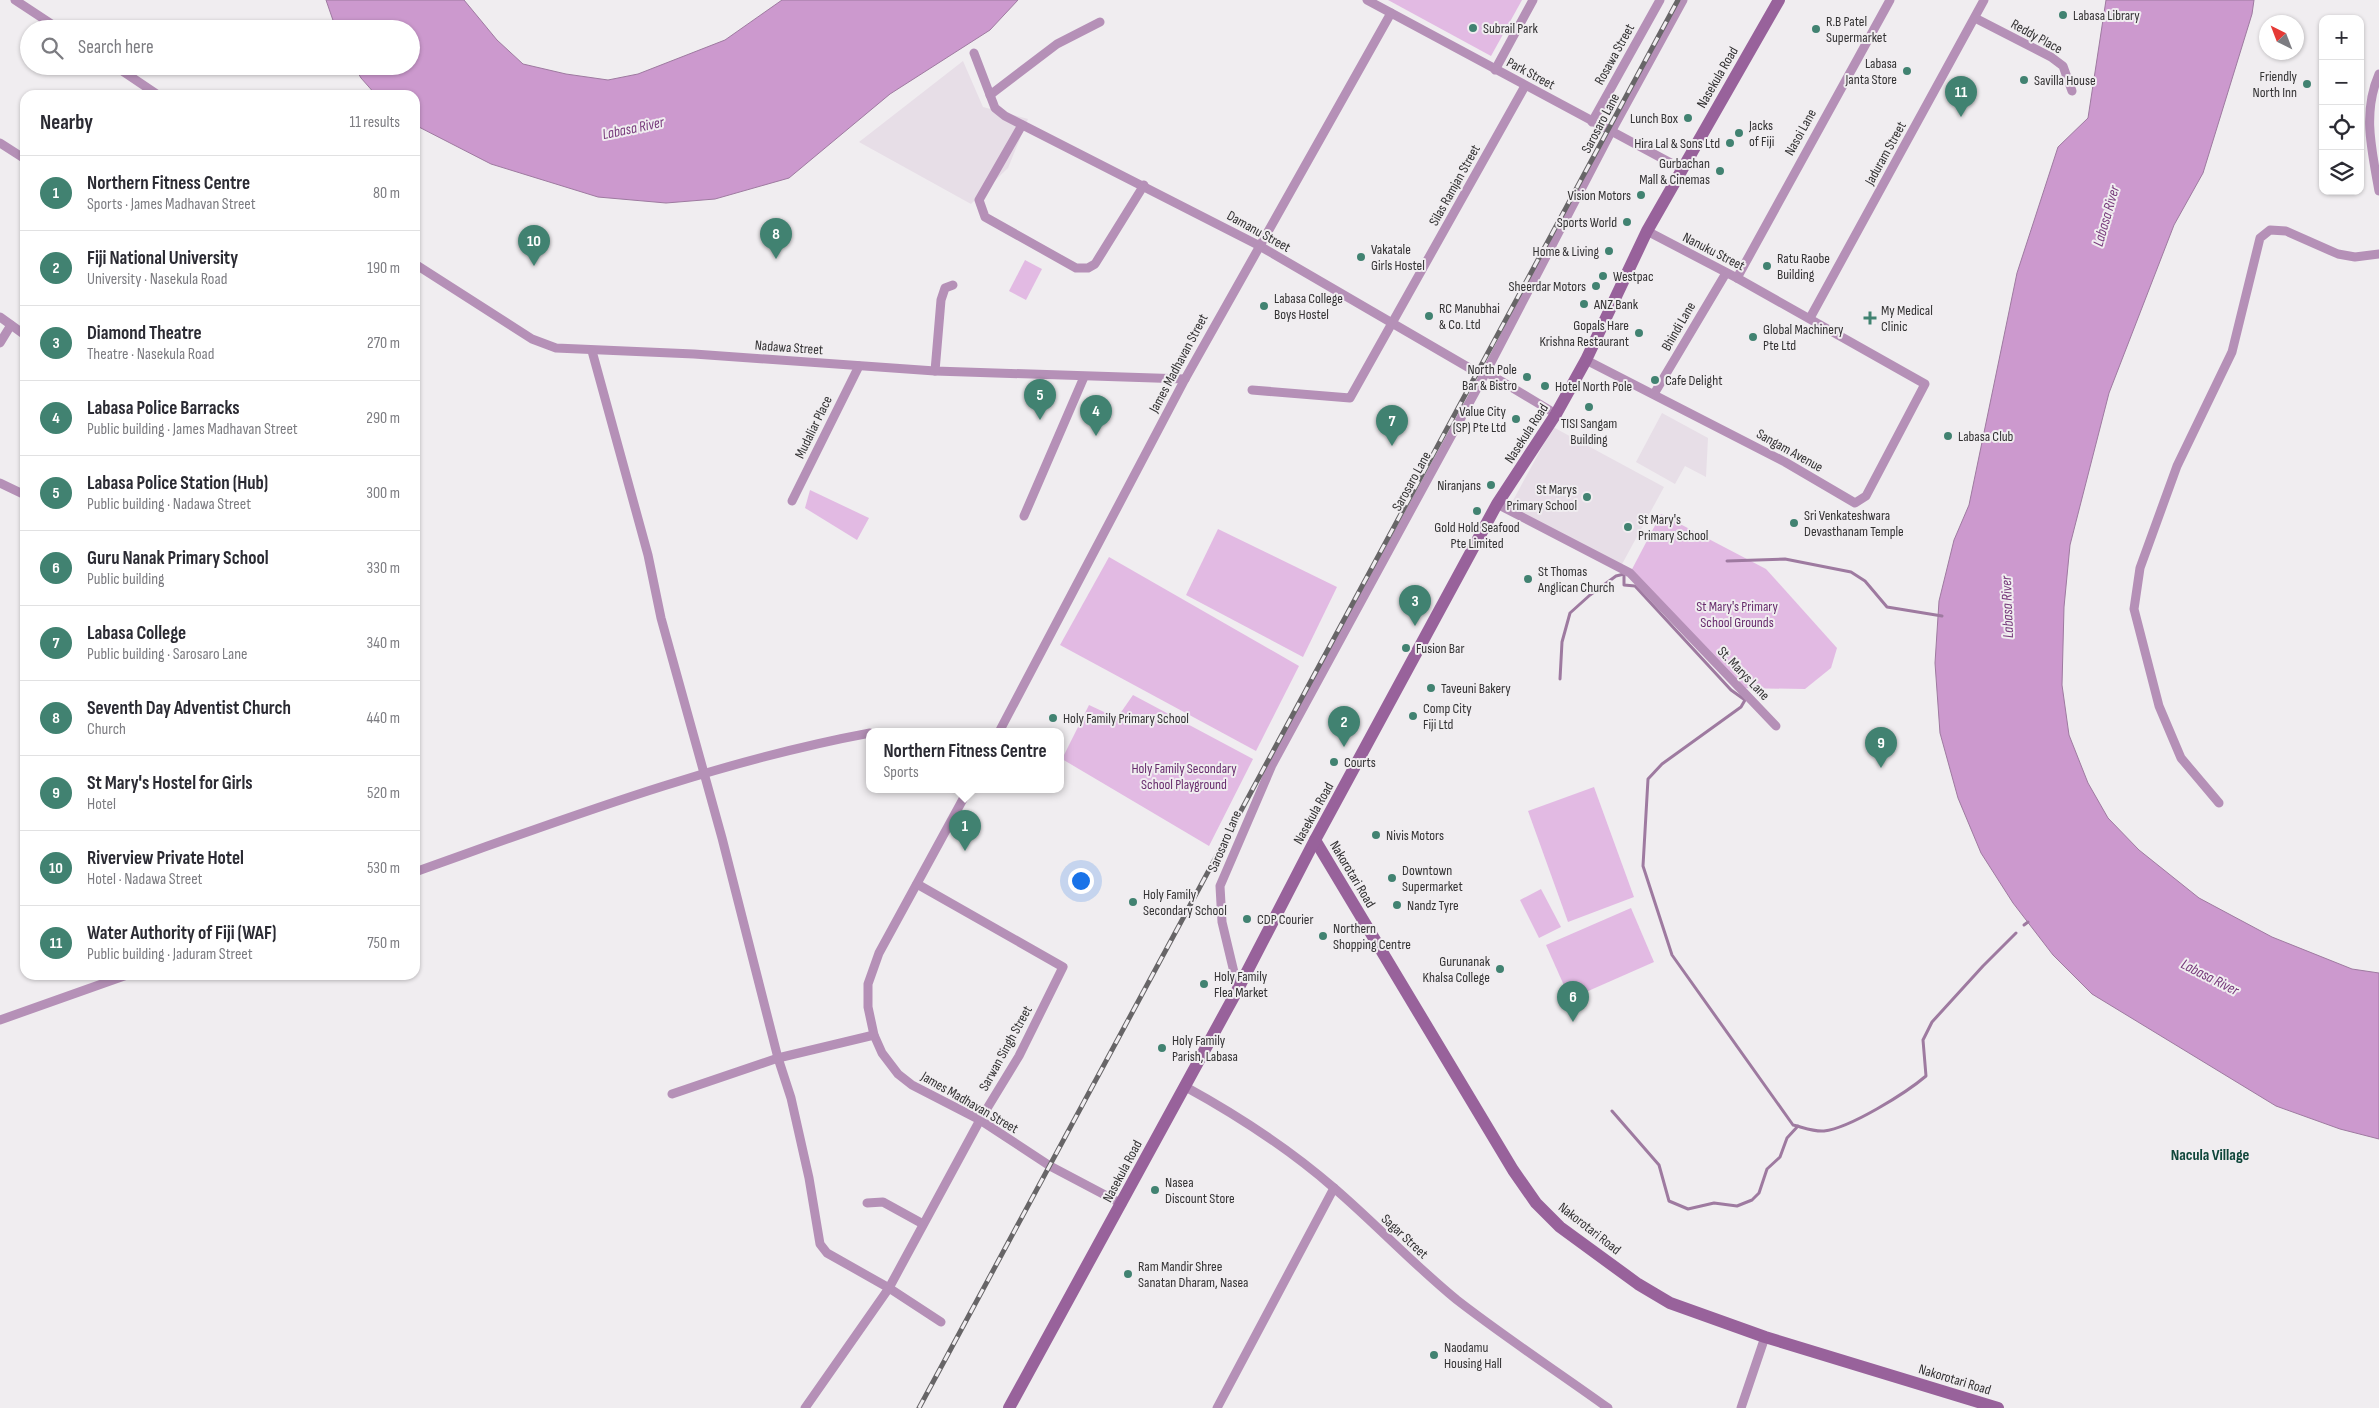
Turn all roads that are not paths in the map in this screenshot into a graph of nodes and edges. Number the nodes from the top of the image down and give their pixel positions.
1 (15, 0) edge
2 (1367, 0) edge
3 (1533, 0) edge
4 (1660, 0) edge
5 (1683, 0) edge
6 (1779, 0) edge
7 (1890, 0) edge
8 (1984, 0) edge
9 (1391, 13) junction
10 (1975, 18) junction
11 (45, 20) edge
12 (1100, 22) dead end
13 (974, 53) dead end
14 (1495, 70) junction
15 (2379, 74) edge
16 (128, 75) edge
17 (1525, 86) junction
18 (151, 90) edge
19 (2072, 91) dead end
20 (990, 95) junction
21 (1592, 122) junction
22 (1022, 125) junction
23 (1611, 132) junction
24 (0, 143) edge
25 (20, 156) edge
26 (1682, 169) junction
27 (1144, 185) junction
28 (2379, 191) edge
29 (1646, 232) junction
30 (1258, 245) junction
31 (2379, 254) edge
32 (420, 267) edge
33 (1726, 272) junction
34 (1737, 278) junction
35 (953, 284) dead end
36 (0, 317) edge
37 (1810, 318) junction
38 (1392, 323) junction
39 (11, 325) junction
40 (20, 331) edge
41 (0, 343) edge
42 (592, 351) junction
43 (1586, 360) junction
44 (858, 366) junction
45 (935, 370) junction
46 (1486, 372) junction
47 (1084, 377) junction
48 (1185, 379) junction
49 (1925, 384) joint
50 (1252, 390) dead end
51 (1654, 394) junction
52 (1556, 414) junction
53 (0, 483) edge
54 (20, 493) edge
55 (792, 501) dead end
56 (1497, 504) junction
57 (1024, 516) dead end
58 (1776, 726) dead end
59 (1001, 728) edge
60 (866, 734) edge
61 (704, 773) junction
62 (966, 793) edge
63 (2219, 803) dead end
64 (1315, 840) junction
65 (420, 870) edge
66 (917, 884) junction
67 (113, 980) edge
68 (1238, 989) junction
69 (0, 1020) edge
70 (874, 1035) junction
71 (778, 1058) junction
72 (1184, 1086) junction
73 (672, 1094) dead end
74 (980, 1120) junction
75 (1334, 1188) junction
76 (867, 1203) dead end
77 (1122, 1204) junction
78 (923, 1224) junction
79 (889, 1288) junction
80 (941, 1322) dead end
81 (1765, 1337) junction
82 (805, 1408) edge
83 (1009, 1408) edge
84 (1217, 1408) edge
85 (1608, 1408) edge
86 (1741, 1408) edge
87 (1998, 1408) edge

1 - 11 street
2 - 9 street, Park Street
3 - 14 street
4 - 21 street, Rosawa Street
5 - 23 street, Sarosaro Lane
6 - 26 main road, Nasekula Road
7 - 34 street, Nasoi Lane
8 - 10 street, Jaduram Street
9 - 14 street, Park Street
9 - 30 street, James Madhavan Street
10 - 19 street, Reddy Place
10 - 37 street, Jaduram Street
12 - 20 street
13 - 20 street, Damanu Street
14 - 17 street, Park Street
15 - 28 street
16 - 18 street
17 - 21 street, Park Street
17 - 38 street, Silas Ramjan Street
20 - 22 street, Damanu Street
21 - 23 street, Park Street
22 - 27 street, Damanu Street
22 - 27 street
23 - 26 street, Park Street
23 - 46 street, Sarosaro Lane
24 - 25 street
26 - 29 main road, Nasekula Road
27 - 30 street, Damanu Street
29 - 33 street, Nanuku Street
29 - 43 main road, Nasekula Road
30 - 38 street, Damanu Street
30 - 48 street, James Madhavan Street
31 - 63 street
32 - 42 street, Nadawa Street
33 - 34 street, Nanuku Street
33 - 51 street, Bhindi Lane
34 - 37 street, Nanuku Street
35 - 45 street
36 - 39 street
37 - 49 street, Nanuku Street
38 - 46 street, Damanu Street
38 - 50 street, Silas Ramjan Street
39 - 40 street
39 - 41 street
42 - 44 street, Nadawa Street
42 - 61 street
43 - 51 street, Sangam Avenue
43 - 52 main road, Nasekula Road
44 - 45 street, Nadawa Street
44 - 55 street, Mudaliar Place
45 - 47 street, Nadawa Street
46 - 52 street, Damanu Street
46 - 68 street, Sarosaro Lane
47 - 48 street, Nadawa Street
47 - 57 street
48 - 59 street, James Madhavan Street
49 - 51 street, Sangam Avenue
52 - 56 main road, Nasekula Road
53 - 54 street
56 - 58 street, St. Marys Lane
56 - 64 main road, Nasekula Road
60 - 61 street
61 - 65 street
61 - 71 street
62 - 66 street, James Madhavan Street
64 - 68 main road, Nasekula Road
64 - 81 main road, Nakorotari Road
66 - 70 street, James Madhavan Street
66 - 74 street, Sarwan Singh Street
67 - 69 street
68 - 72 main road, Nasekula Road
70 - 71 street
70 - 74 street, James Madhavan Street
71 - 73 street
71 - 79 street
72 - 75 street, Sagar Street
72 - 77 main road, Nasekula Road
74 - 77 street, James Madhavan Street
74 - 78 street, Sarwan Singh Street
75 - 84 street
75 - 85 street, Sagar Street
76 - 78 street
77 - 83 main road, Nasekula Road
78 - 79 street, Sarwan Singh Street
79 - 80 street
79 - 82 street, Sarwan Singh Street
81 - 86 street
81 - 87 main road, Nakorotari Road

